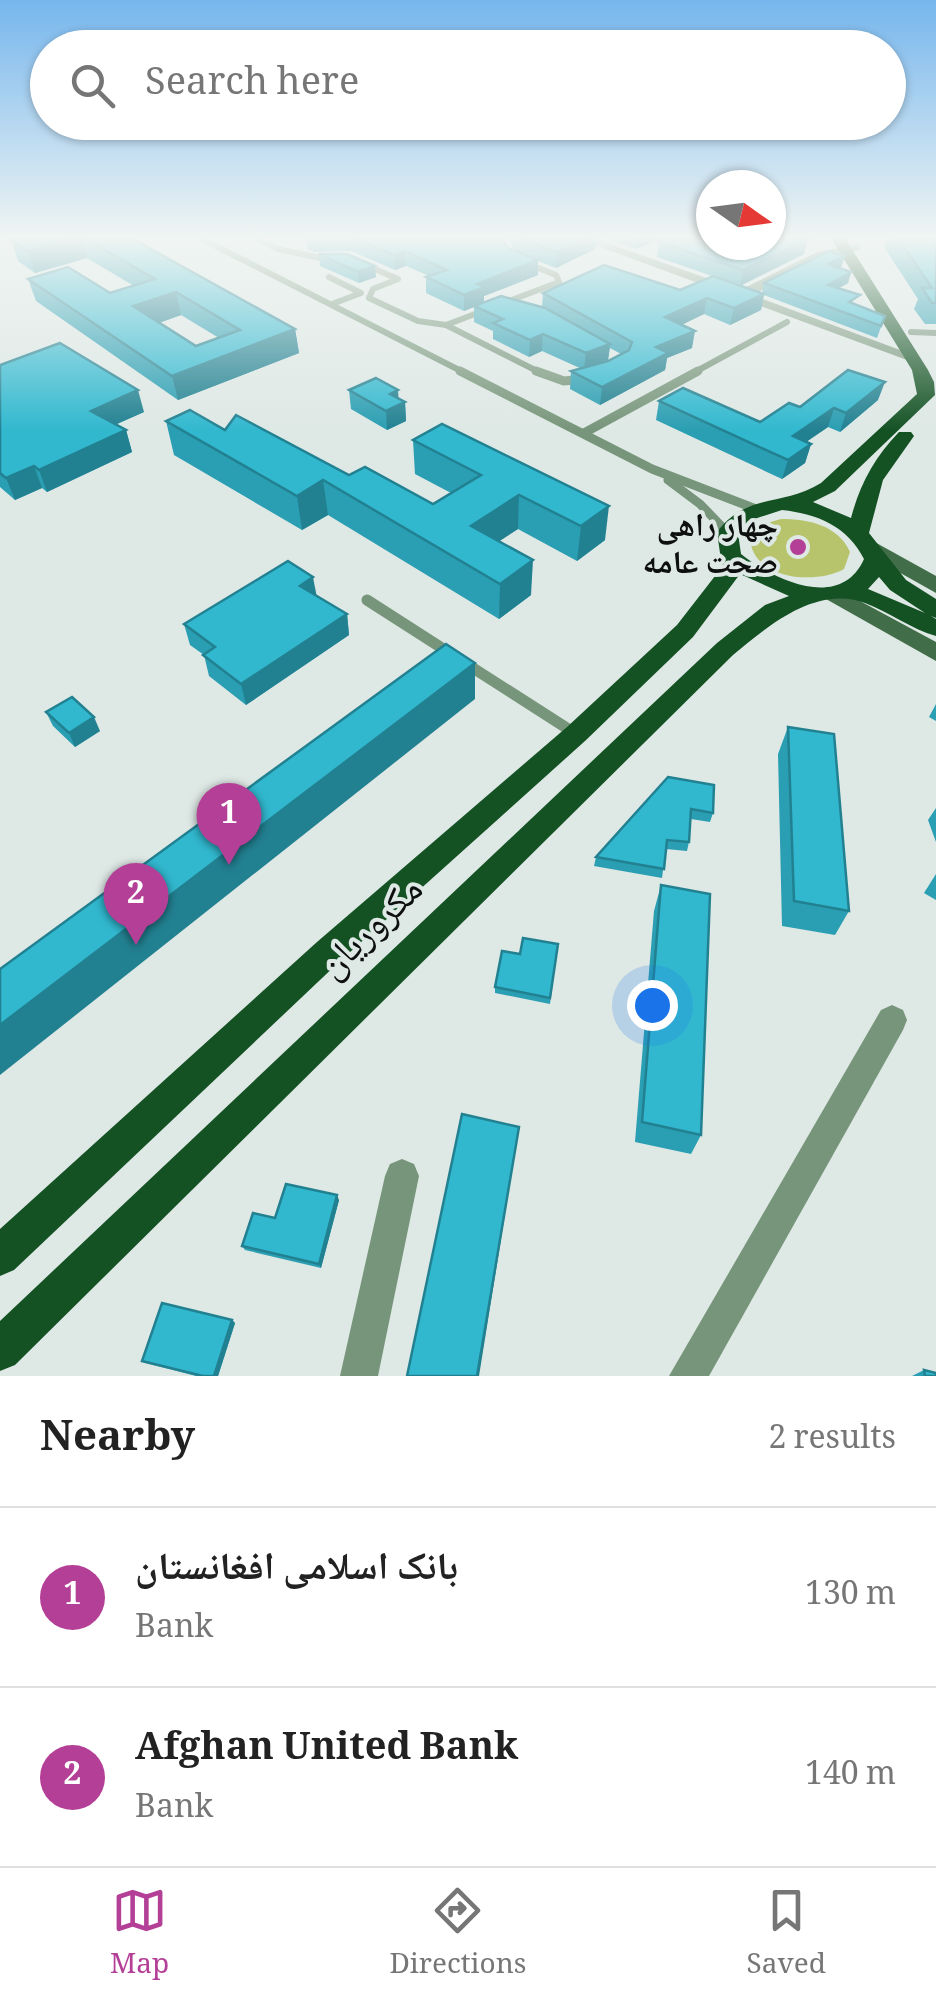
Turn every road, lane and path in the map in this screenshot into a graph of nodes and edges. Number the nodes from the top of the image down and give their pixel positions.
1 (328, 302) edge
2 (337, 302) edge
3 (379, 302) edge
4 (505, 302) edge
5 (756, 302) edge
6 (884, 302) edge
7 (890, 302) edge
8 (332, 304) junction
9 (500, 304) junction
10 (519, 308) edge
11 (787, 322) dead end
12 (446, 325) junction
13 (911, 332) junction
14 (936, 333) edge
15 (926, 369) edge
16 (598, 373) edge
17 (936, 402) edge
18 (584, 433) junction
19 (652, 469) junction
20 (765, 507) junction
21 (729, 544) junction
22 (868, 546) junction
23 (936, 586) edge
24 (834, 593) junction
25 (368, 600) dead end
26 (936, 610) edge
27 (936, 628) edge
28 (936, 652) edge
29 (576, 734) junction
30 (892, 1020) dead end
31 (402, 1176) dead end
32 (0, 1256) edge
33 (0, 1350) edge
34 (359, 1376) edge
35 (688, 1376) edge

1 - 8 lane
2 - 8 lane
3 - 12 lane
4 - 9 lane
5 - 15 street
6 - 15 main road
7 - 13 main road
8 - 18 lane
9 - 10 lane
9 - 12 lane
11 - 18 lane
12 - 16 lane
13 - 14 lane
13 - 15 main road
15 - 20 main road
17 - 22 main road
18 - 19 lane
19 - 20 lane
19 - 21 lane
20 - 21 main road
20 - 22 main road
21 - 24 main road
21 - 29 main road
22 - 23 main road
22 - 24 main road
22 - 26 main road
24 - 27 main road
24 - 28 main road
24 - 33 main road, مکروریان
25 - 29 lane
29 - 32 main road
30 - 35 street
31 - 34 street

